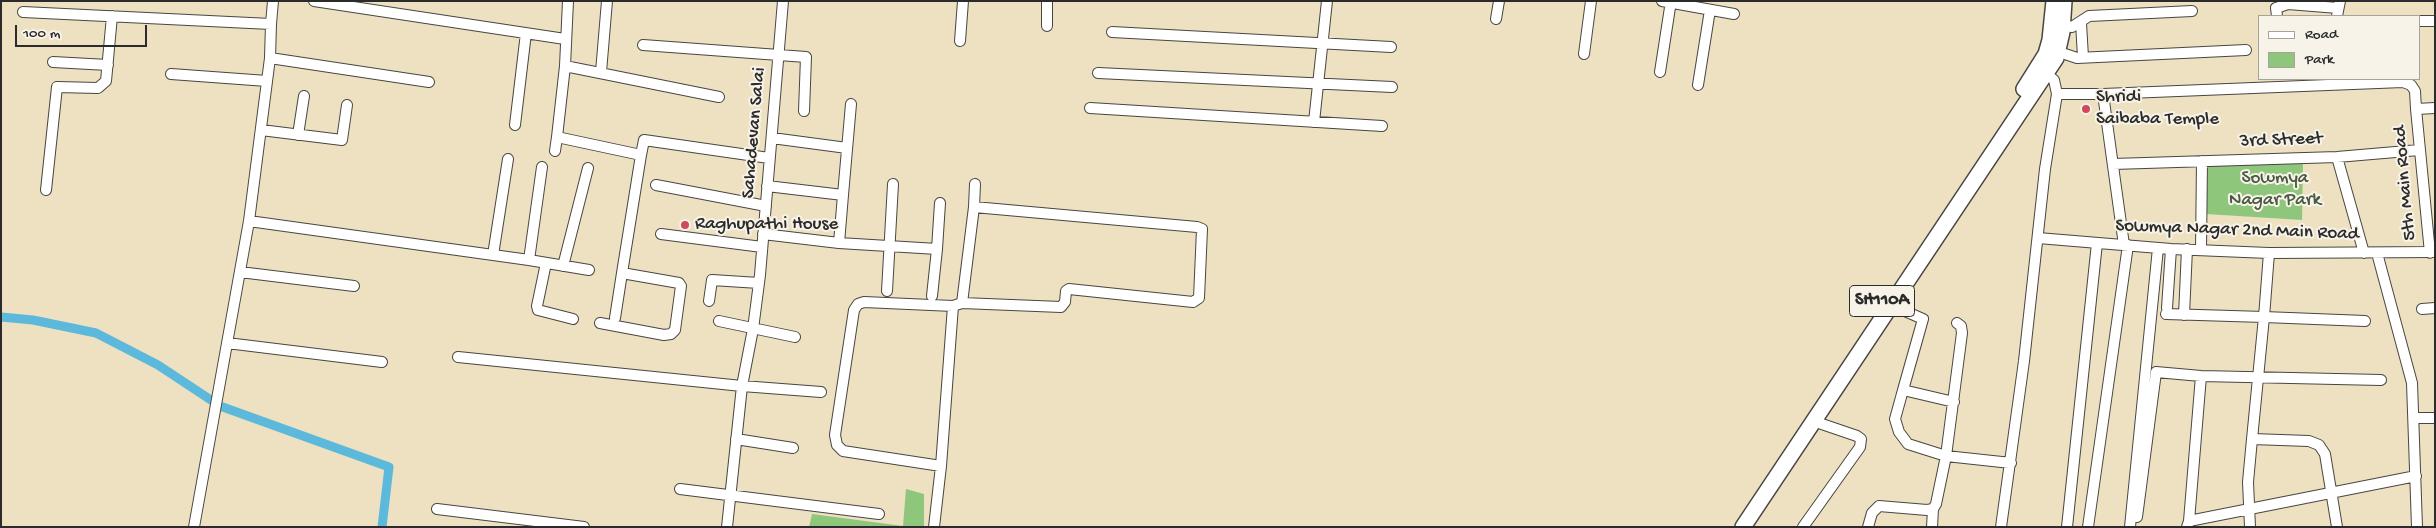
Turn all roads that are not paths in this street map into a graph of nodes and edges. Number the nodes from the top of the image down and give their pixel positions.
1 (273, 1) edge
2 (314, 1) edge
3 (568, 1) edge
4 (607, 1) edge
5 (783, 1) edge
6 (963, 1) edge
7 (1048, 1) edge
8 (1327, 1) edge
9 (1499, 1) edge
10 (1591, 1) edge
11 (2054, 1) edge
12 (2064, 1) edge
13 (1668, 2) edge
14 (2338, 9) edge
15 (1710, 10) junction
16 (2192, 11) dead end
17 (23, 12) dead end
18 (1734, 14) dead end
19 (2277, 15) edge
20 (112, 16) junction
21 (1496, 19) dead end
22 (2421, 21) edge
23 (2435, 21) edge
24 (2081, 23) junction
25 (271, 24) junction
26 (1046, 26) dead end
27 (2063, 26) junction
28 (1112, 32) dead end
29 (526, 33) junction
30 (565, 39) junction
31 (960, 41) dead end
32 (1322, 43) junction
33 (643, 44) dead end
34 (1391, 47) dead end
35 (2246, 50) dead end
36 (2059, 52) junction
37 (1584, 54) dead end
38 (779, 56) junction
39 (2083, 57) junction
40 (270, 58) junction
41 (53, 62) dead end
42 (108, 65) junction
43 (565, 66) junction
44 (2042, 71) junction
45 (602, 72) junction
46 (1660, 72) dead end
47 (1098, 73) dead end
48 (171, 74) dead end
49 (267, 81) junction
50 (430, 82) dead end
51 (2348, 82) edge
52 (1319, 84) junction
53 (1698, 85) dead end
54 (1392, 87) dead end
55 (2057, 94) junction
56 (2103, 94) junction
57 (304, 96) dead end
58 (719, 98) dead end
59 (851, 104) dead end
60 (348, 105) dead end
61 (1090, 108) dead end
62 (2435, 108) edge
63 (2416, 109) junction
64 (804, 111) dead end
65 (1314, 122) junction
66 (515, 125) dead end
67 (1382, 126) dead end
68 (261, 130) junction
69 (298, 135) junction
70 (557, 137) junction
71 (772, 138) junction
72 (847, 148) junction
73 (2420, 150) junction
74 (555, 151) dead end
75 (641, 155) junction
76 (2337, 157) junction
77 (769, 158) junction
78 (508, 160) dead end
79 (2202, 161) junction
80 (2113, 164) junction
81 (542, 167) dead end
82 (588, 168) dead end
83 (893, 184) dead end
84 (975, 184) dead end
85 (656, 186) dead end
86 (767, 186) junction
87 (46, 190) dead end
88 (843, 196) junction
89 (940, 203) dead end
90 (766, 206) junction
91 (974, 207) junction
92 (249, 221) junction
93 (661, 234) dead end
94 (763, 234) junction
95 (2038, 238) junction
96 (839, 243) junction
97 (2097, 243) junction
98 (2126, 245) junction
99 (891, 246) junction
100 (762, 247) junction
101 (2158, 248) junction
102 (937, 249) junction
103 (2171, 249) junction
104 (2187, 249) junction
105 (2201, 250) junction
106 (2269, 253) junction
107 (2364, 253) junction
108 (2377, 253) junction
109 (2432, 253) edge
110 (493, 255) junction
111 (529, 260) junction
112 (546, 263) junction
113 (563, 266) junction
114 (589, 270) dead end
115 (240, 272) junction
116 (622, 273) junction
117 (758, 283) junction
118 (354, 286) dead end
119 (887, 291) dead end
120 (932, 296) dead end
121 (710, 301) dead end
122 (958, 305) junction
123 (1891, 305) junction
124 (2435, 308) edge
125 (2422, 309) dead end
126 (2184, 315) junction
127 (2264, 317) junction
128 (615, 318) dead end
129 (573, 319) dead end
130 (719, 321) dead end
131 (2365, 321) dead end
132 (600, 323) dead end
133 (1957, 323) dead end
134 (753, 329) junction
135 (794, 337) dead end
136 (227, 343) junction
137 (458, 356) dead end
138 (382, 362) dead end
139 (2202, 376) junction
140 (2258, 377) junction
141 (2381, 380) dead end
142 (742, 386) junction
143 (1903, 390) junction
144 (821, 392) dead end
145 (1954, 402) junction
146 (2414, 418) junction
147 (2435, 418) edge
148 (1813, 421) junction
149 (736, 439) junction
150 (2252, 439) junction
151 (1793, 440) junction
152 (792, 448) dead end
153 (1946, 456) junction
154 (2010, 463) junction
155 (941, 466) junction
156 (2416, 476) junction
157 (680, 489) dead end
158 (2332, 492) junction
159 (730, 494) junction
160 (437, 509) dead end
161 (1933, 509) junction
162 (2249, 509) junction
163 (880, 514) dead end
164 (2137, 517) dead end
165 (2188, 524) edge
166 (194, 527) edge
167 (584, 527) edge
168 (727, 527) edge
169 (934, 527) edge
170 (1731, 527) edge
171 (1743, 527) edge
172 (1803, 527) edge
173 (1868, 527) edge
174 (1932, 527) edge
175 (2001, 527) edge
176 (2067, 527) edge
177 (2088, 527) edge
178 (2130, 527) edge
179 (2250, 527) edge
180 (2337, 527) edge
181 (2417, 527) edge

1 - 25 street
2 - 29 street
3 - 30 street
4 - 45 street
5 - 38 street, Sahadevan Salai
6 - 31 street
7 - 26 street
8 - 32 street
9 - 21 street
10 - 37 street
11 - 44 main road, SH110A
12 - 27 main road, SH110A
13 - 15 street
13 - 46 street
14 - 19 street
15 - 18 street
15 - 53 street
16 - 24 street
17 - 20 street
20 - 25 street
20 - 42 street
22 - 23 street
24 - 27 street
24 - 39 street
25 - 40 street
27 - 36 main road, SH110A
28 - 32 street
29 - 30 street
29 - 66 street
30 - 43 street
32 - 34 street
32 - 52 street
33 - 38 street
35 - 39 street
36 - 39 street
36 - 44 main road, SH110A
38 - 64 street
38 - 71 street, Sahadevan Salai
40 - 49 street
40 - 50 street
41 - 42 street
42 - 87 street
43 - 45 street
43 - 70 street
44 - 55 street
44 - 123 main road, SH110A
44 - 151 main road, SH110A
45 - 58 street
47 - 52 street
48 - 49 street
49 - 68 street
51 - 56 street, 5th Main Road
51 - 63 street, 5th Main Road
52 - 54 street
52 - 65 street
55 - 56 street, 5th Main Road
55 - 95 street
56 - 80 street
57 - 69 street
59 - 72 street
60 - 69 street
61 - 65 street
62 - 63 street
63 - 73 street, 5th Main Road
65 - 67 street
68 - 69 street
68 - 92 street
70 - 74 street
70 - 75 street
71 - 72 street
71 - 77 street, Sahadevan Salai
72 - 88 street
73 - 76 street, 3rd Street
73 - 109 street, 5th Main Road
75 - 77 street
75 - 116 street
76 - 79 street, 3rd Street
76 - 107 street
77 - 86 street, Sahadevan Salai
78 - 110 street
79 - 80 street, 3rd Street
79 - 105 street
80 - 98 street
81 - 111 street
82 - 113 street
83 - 99 street
84 - 91 street
85 - 90 street
86 - 88 street
86 - 90 street, Sahadevan Salai
88 - 96 street
89 - 102 street
90 - 94 street, Sahadevan Salai
91 - 122 street
91 - 122 street
92 - 110 street
92 - 115 street
93 - 100 street
94 - 96 street
94 - 100 street, Sahadevan Salai
95 - 97 street, Sowmya Nagar 2nd Main Road
95 - 154 street
96 - 99 street
97 - 98 street, Sowmya Nagar 2nd Main Road
97 - 176 street
98 - 101 street, Sowmya Nagar 2nd Main Road
98 - 177 street
99 - 102 street
99 - 119 street
100 - 117 street, Sahadevan Salai
101 - 103 street, Sowmya Nagar 2nd Main Road
101 - 178 street
102 - 120 street
103 - 104 street, Sowmya Nagar 2nd Main Road
103 - 126 street
104 - 105 street, Sowmya Nagar 2nd Main Road
104 - 126 street
105 - 106 street, Sowmya Nagar 2nd Main Road
106 - 107 street, Sowmya Nagar 2nd Main Road
106 - 127 street
107 - 108 street, Sowmya Nagar 2nd Main Road
108 - 109 street, Sowmya Nagar 2nd Main Road
108 - 146 street
110 - 111 street
111 - 112 street
112 - 113 street
112 - 129 street
113 - 114 street
115 - 118 street
115 - 136 street
116 - 128 street
116 - 132 street
117 - 121 street
117 - 134 street, Sahadevan Salai
122 - 155 street
122 - 155 street
123 - 143 street
123 - 148 main road, SH110A
124 - 125 street
126 - 127 street
127 - 131 street
127 - 140 street
130 - 134 street
133 - 145 street
134 - 135 street
134 - 142 street, Sahadevan Salai
136 - 138 street
136 - 166 street
137 - 142 street
139 - 140 street
139 - 164 street
139 - 165 street
140 - 141 street
140 - 150 street
142 - 144 street
142 - 149 street, Sahadevan Salai
143 - 145 street
143 - 153 street
145 - 153 street
146 - 147 street
146 - 156 street
148 - 151 main road, SH110A
148 - 172 street
149 - 152 street
149 - 159 street, Sahadevan Salai
150 - 158 street
150 - 162 street
151 - 170 main road, SH110A
151 - 171 main road, SH110A
153 - 154 street
153 - 161 street
154 - 175 street
155 - 169 street
156 - 158 street
156 - 181 street
157 - 159 street
158 - 162 street
158 - 180 street
159 - 163 street
159 - 168 street, Sahadevan Salai
160 - 167 street
161 - 173 street
161 - 174 street
162 - 165 street
162 - 179 street

